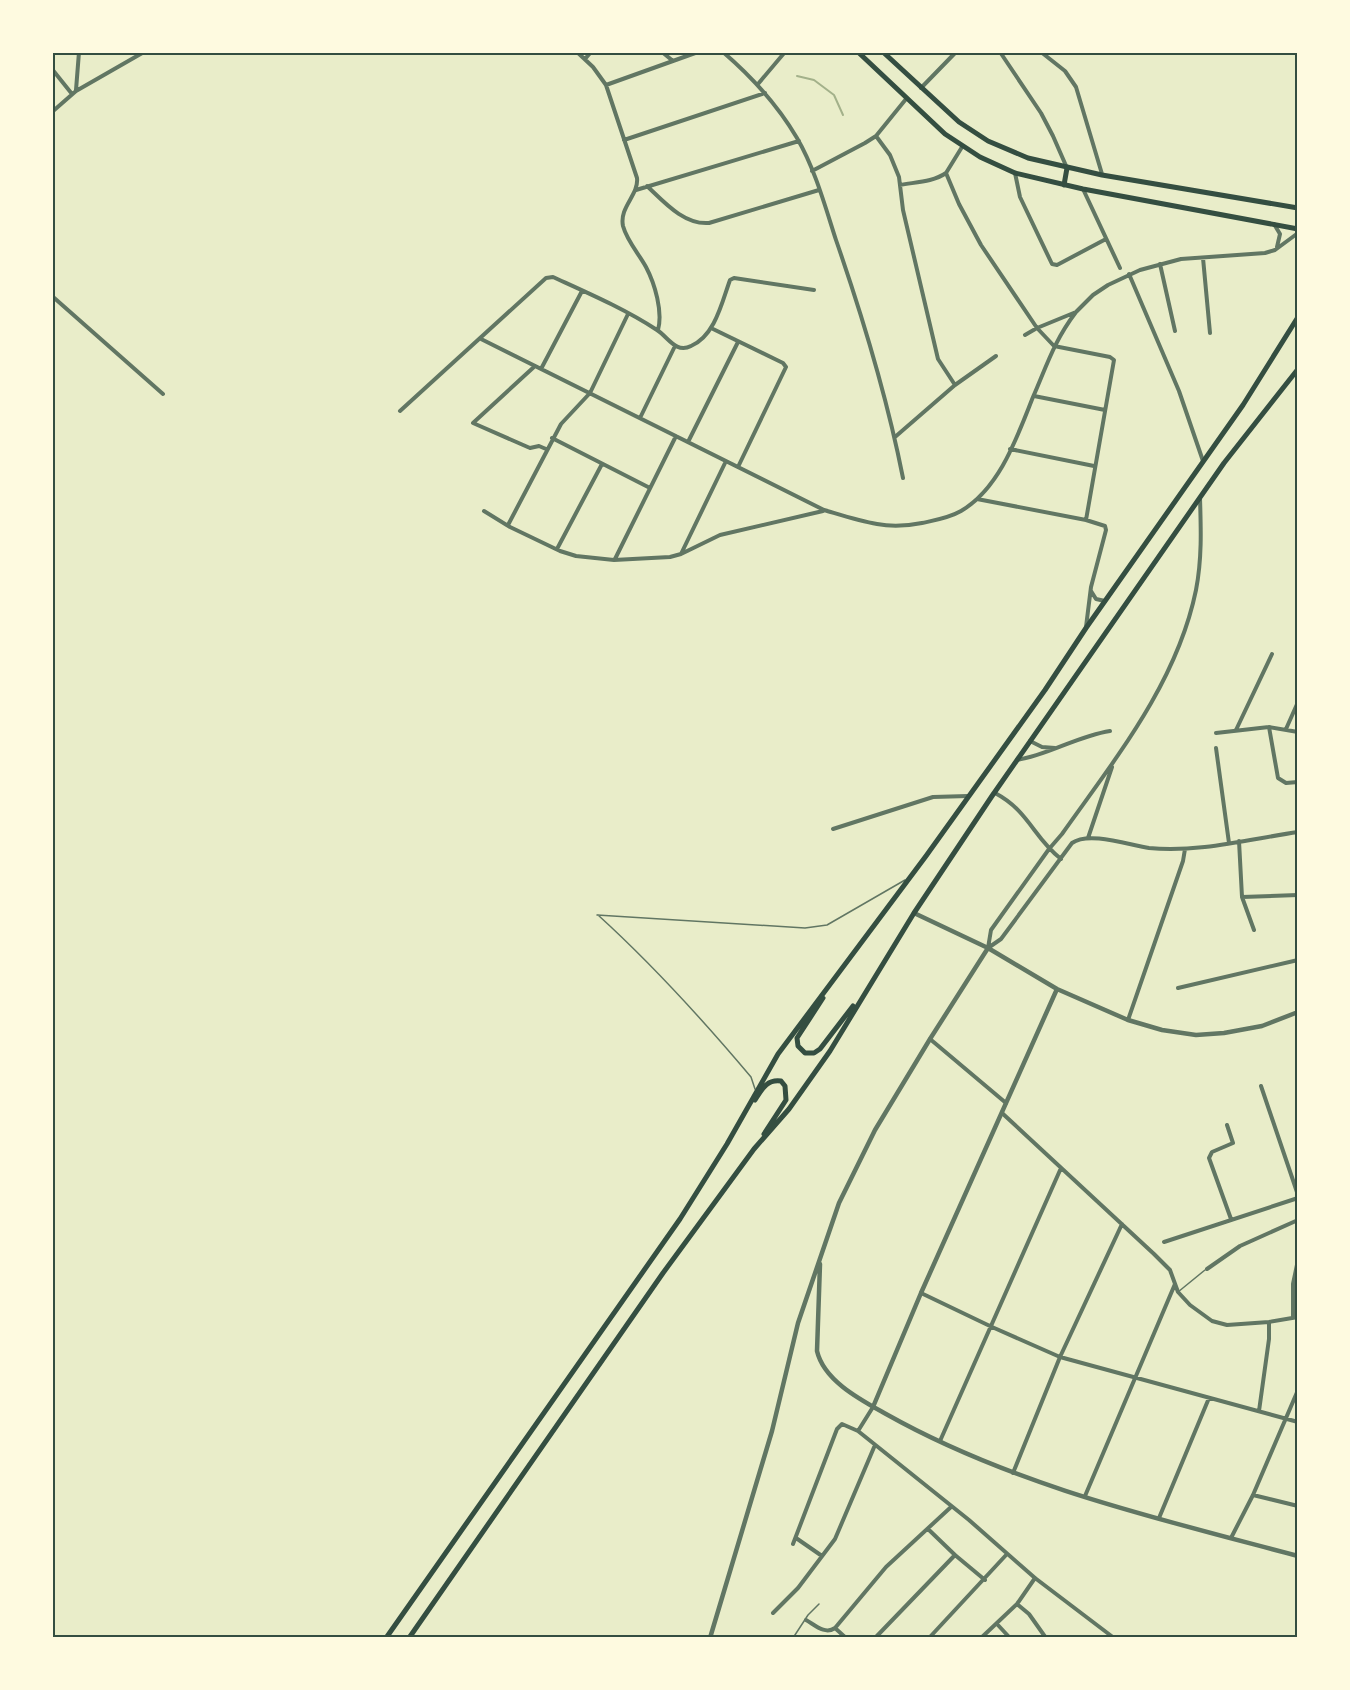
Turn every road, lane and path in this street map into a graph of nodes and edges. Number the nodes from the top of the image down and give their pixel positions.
1 (79, 52) edge
2 (144, 52) edge
3 (577, 52) edge
4 (591, 52) edge
5 (662, 52) edge
6 (698, 52) edge
7 (723, 52) edge
8 (784, 52) edge
9 (858, 52) edge
10 (883, 52) edge
11 (956, 52) edge
12 (1000, 52) edge
13 (1041, 52) edge
14 (585, 59) junction
15 (673, 62) junction
16 (52, 69) edge
17 (758, 84) junction
18 (606, 85) junction
19 (920, 88) junction
20 (74, 92) junction
21 (765, 93) junction
22 (906, 99) junction
23 (52, 112) edge
24 (876, 136) junction
25 (624, 140) junction
26 (799, 141) junction
27 (962, 147) junction
28 (1067, 168) junction
29 (812, 171) junction
30 (946, 172) junction
31 (1015, 173) junction
32 (1102, 175) junction
33 (900, 185) junction
34 (1064, 185) junction
35 (647, 186) junction
36 (1083, 189) junction
37 (636, 190) junction
38 (819, 190) junction
39 (1298, 208) edge
40 (1274, 223) junction
41 (1298, 231) edge
42 (1106, 239) junction
43 (1275, 250) junction
44 (1203, 258) junction
45 (1160, 264) junction
46 (1120, 268) dead end
47 (1129, 274) junction
48 (814, 290) dead end
49 (582, 291) junction
50 (52, 296) edge
51 (1076, 312) junction
52 (628, 314) junction
53 (1298, 317) edge
54 (711, 328) junction
55 (1037, 328) junction
56 (658, 330) junction
57 (1175, 331) dead end
58 (1210, 333) dead end
59 (1025, 335) dead end
60 (481, 339) junction
61 (738, 342) junction
62 (675, 346) junction
63 (1054, 346) junction
64 (996, 356) dead end
65 (535, 366) junction
66 (541, 369) junction
67 (1298, 369) edge
68 (955, 385) junction
69 (590, 393) junction
70 (163, 394) dead end
71 (1034, 396) junction
72 (1105, 410) junction
73 (400, 411) dead end
74 (640, 418) junction
75 (676, 436) junction
76 (895, 437) junction
77 (552, 438) junction
78 (688, 442) junction
79 (546, 449) junction
80 (1010, 449) junction
81 (726, 461) junction
82 (1203, 462) junction
83 (602, 464) junction
84 (1094, 466) junction
85 (738, 467) junction
86 (903, 478) dead end
87 (650, 488) junction
88 (1200, 498) junction
89 (976, 499) junction
90 (824, 510) junction
91 (484, 511) dead end
92 (1086, 520) junction
93 (508, 525) junction
94 (557, 549) junction
95 (681, 554) junction
96 (614, 560) junction
97 (1091, 587) junction
98 (1106, 600) junction
99 (1086, 628) junction
100 (1272, 654) dead end
101 (1298, 702) edge
102 (1269, 727) junction
103 (1236, 730) junction
104 (1286, 730) junction
105 (1110, 731) dead end
106 (1298, 732) edge
107 (1216, 733) dead end
108 (1030, 741) junction
109 (1056, 748) junction
110 (1216, 748) dead end
111 (1017, 760) junction
112 (1114, 761) junction
113 (1298, 782) edge
114 (994, 792) junction
115 (969, 796) junction
116 (833, 829) dead end
117 (1298, 831) edge
118 (1088, 838) junction
119 (1239, 841) junction
120 (1229, 843) junction
121 (1049, 849) junction
122 (1185, 849) junction
123 (1061, 859) junction
124 (908, 878) junction
125 (1298, 895) edge
126 (1242, 897) junction
127 (914, 913) junction
128 (1254, 930) dead end
129 (988, 948) junction
130 (849, 959) junction
131 (1298, 960) edge
132 (871, 983) junction
133 (1178, 988) dead end
134 (1057, 989) junction
135 (1298, 1012) edge
136 (1128, 1020) junction
137 (930, 1039) junction
138 (1261, 1086) dead end
139 (756, 1091) junction
140 (1005, 1103) junction
141 (1001, 1112) junction
142 (1227, 1125) dead end
143 (727, 1144) junction
144 (754, 1149) junction
145 (1061, 1168) junction
146 (1298, 1197) edge
147 (1231, 1219) junction
148 (1298, 1220) edge
149 (1122, 1224) junction
150 (1164, 1242) dead end
151 (820, 1258) junction
152 (1298, 1260) edge
153 (1206, 1269) joint
154 (1174, 1284) junction
155 (1178, 1292) junction
156 (921, 1293) junction
157 (1295, 1318) edge
158 (1269, 1322) junction
159 (992, 1327) junction
160 (1060, 1357) junction
161 (1137, 1377) junction
162 (1298, 1390) edge
163 (1209, 1398) junction
164 (873, 1407) junction
165 (1259, 1411) junction
166 (1285, 1420) junction
167 (1298, 1422) edge
168 (858, 1431) junction
169 (939, 1443) junction
170 (875, 1445) junction
171 (1013, 1473) junction
172 (1253, 1495) junction
173 (1085, 1496) junction
174 (1298, 1506) edge
175 (951, 1507) junction
176 (1159, 1518) junction
177 (928, 1529) junction
178 (796, 1538) junction
179 (1231, 1538) junction
180 (793, 1544) dead end
181 (1007, 1554) junction
182 (955, 1555) junction
183 (822, 1556) junction
184 (1298, 1556) edge
185 (1035, 1578) junction
186 (985, 1580) junction
187 (819, 1604) dead end
188 (1017, 1604) junction
189 (773, 1613) dead end
190 (806, 1620) junction
191 (997, 1624) junction
192 (835, 1628) junction
193 (1112, 1637) edge
194 (386, 1638) edge
195 (410, 1638) edge
196 (710, 1638) edge
197 (793, 1638) edge
198 (846, 1638) edge
199 (875, 1638) edge
200 (929, 1638) edge
201 (981, 1638) edge
202 (1010, 1638) edge
203 (1046, 1638) edge

1 - 20 street
2 - 20 street
3 - 14 street
4 - 14 street
5 - 15 street
6 - 15 street
7 - 17 street
8 - 17 street
9 - 22 main road
10 - 19 main road
11 - 19 street
12 - 28 street
13 - 32 street
14 - 18 street
15 - 18 street
16 - 20 street
17 - 21 street
18 - 25 street
19 - 28 main road
20 - 23 street
21 - 25 street
21 - 26 street
22 - 24 street
22 - 27 main road
24 - 29 street
24 - 33 street
25 - 37 street
26 - 29 street
26 - 35 street
27 - 30 street
27 - 31 main road
28 - 32 main road
28 - 34 main road
29 - 38 street
30 - 33 street
30 - 55 street
31 - 34 main road
31 - 42 street
32 - 39 main road
33 - 68 street
34 - 36 main road
35 - 37 street
35 - 38 street
36 - 40 main road
36 - 42 street
37 - 56 street
38 - 76 street
40 - 41 main road
40 - 43 street
41 - 43 street
42 - 46 street
43 - 44 street
44 - 45 street
44 - 58 street
45 - 47 street
45 - 57 street
47 - 51 street
47 - 82 street
48 - 54 street
49 - 52 street
49 - 60 street
49 - 66 street
50 - 70 street
51 - 55 street
51 - 63 street
52 - 56 street
52 - 69 street
53 - 82 main road
54 - 61 street
54 - 62 street
55 - 59 street
55 - 63 street
56 - 62 street
60 - 65 street
60 - 73 street
61 - 78 street
61 - 85 street
62 - 74 street
63 - 71 street
63 - 72 street
64 - 68 street
65 - 66 street
65 - 79 street
66 - 69 street
67 - 88 main road
68 - 76 street
69 - 74 street
69 - 77 street
71 - 72 street
71 - 80 street
72 - 84 street
74 - 75 street
75 - 78 street
75 - 87 street
76 - 86 street
77 - 79 street
77 - 83 street
78 - 81 street
79 - 93 street
80 - 84 street
80 - 89 street
81 - 85 street
81 - 95 street
82 - 98 main road
83 - 87 street
83 - 94 street
84 - 92 street
85 - 90 street
87 - 96 street
88 - 108 main road
88 - 112 street
89 - 90 street
89 - 92 street
90 - 95 street
91 - 93 street
92 - 97 street
93 - 94 street
94 - 96 street
95 - 96 street
97 - 98 street
97 - 99 street
98 - 99 main road
99 - 115 main road
100 - 103 street
101 - 104 street
102 - 103 street
102 - 104 street
102 - 113 street
103 - 107 street
104 - 106 street
105 - 109 street
108 - 109 street
108 - 111 main road
109 - 111 street
110 - 120 street
111 - 114 main road
112 - 118 street
112 - 121 street
114 - 121 street
114 - 127 main road
115 - 116 street
115 - 124 main road
117 - 119 street
118 - 122 street
118 - 123 street
119 - 120 street
119 - 126 street
120 - 122 street
121 - 123 street
121 - 129 street
122 - 136 street
123 - 129 street
124 - 130 main road
124 - 139 lane
125 - 126 street
126 - 128 street
127 - 129 street
127 - 132 main road
129 - 134 street
129 - 137 street
130 - 132 main road
130 - 139 main road
131 - 133 street
132 - 144 main road
134 - 136 street
134 - 140 street
135 - 136 street
137 - 140 street
137 - 151 street
138 - 146 street
139 - 143 main road
140 - 141 street
141 - 145 street
141 - 156 street
142 - 147 street
143 - 144 main road
143 - 194 main road
144 - 195 main road
145 - 149 street
145 - 159 street
146 - 147 street
147 - 150 street
148 - 153 street
149 - 154 street
149 - 160 street
151 - 164 street
151 - 196 street
152 - 157 street
153 - 155 lane
154 - 155 street
154 - 161 street
155 - 158 street
156 - 159 street
156 - 164 street
157 - 158 street
158 - 165 street
159 - 160 street
159 - 169 street
160 - 161 street
160 - 171 street
161 - 163 street
161 - 173 street
162 - 166 street
163 - 165 street
163 - 176 street
164 - 168 street
164 - 169 street
165 - 166 street
166 - 167 street
166 - 172 street
168 - 170 street
168 - 178 street
169 - 171 street
170 - 175 street
170 - 183 street
171 - 173 street
172 - 174 street
172 - 179 street
173 - 176 street
175 - 177 street
175 - 181 street
176 - 179 street
177 - 182 street
177 - 192 street
178 - 180 street
178 - 183 street
179 - 184 street
181 - 185 street
181 - 186 street
182 - 186 street
182 - 199 street
183 - 189 street
185 - 188 street
185 - 193 street
186 - 200 street
187 - 190 lane
188 - 191 street
188 - 203 street
190 - 192 street
190 - 197 lane
191 - 201 street
191 - 202 street
192 - 198 street

